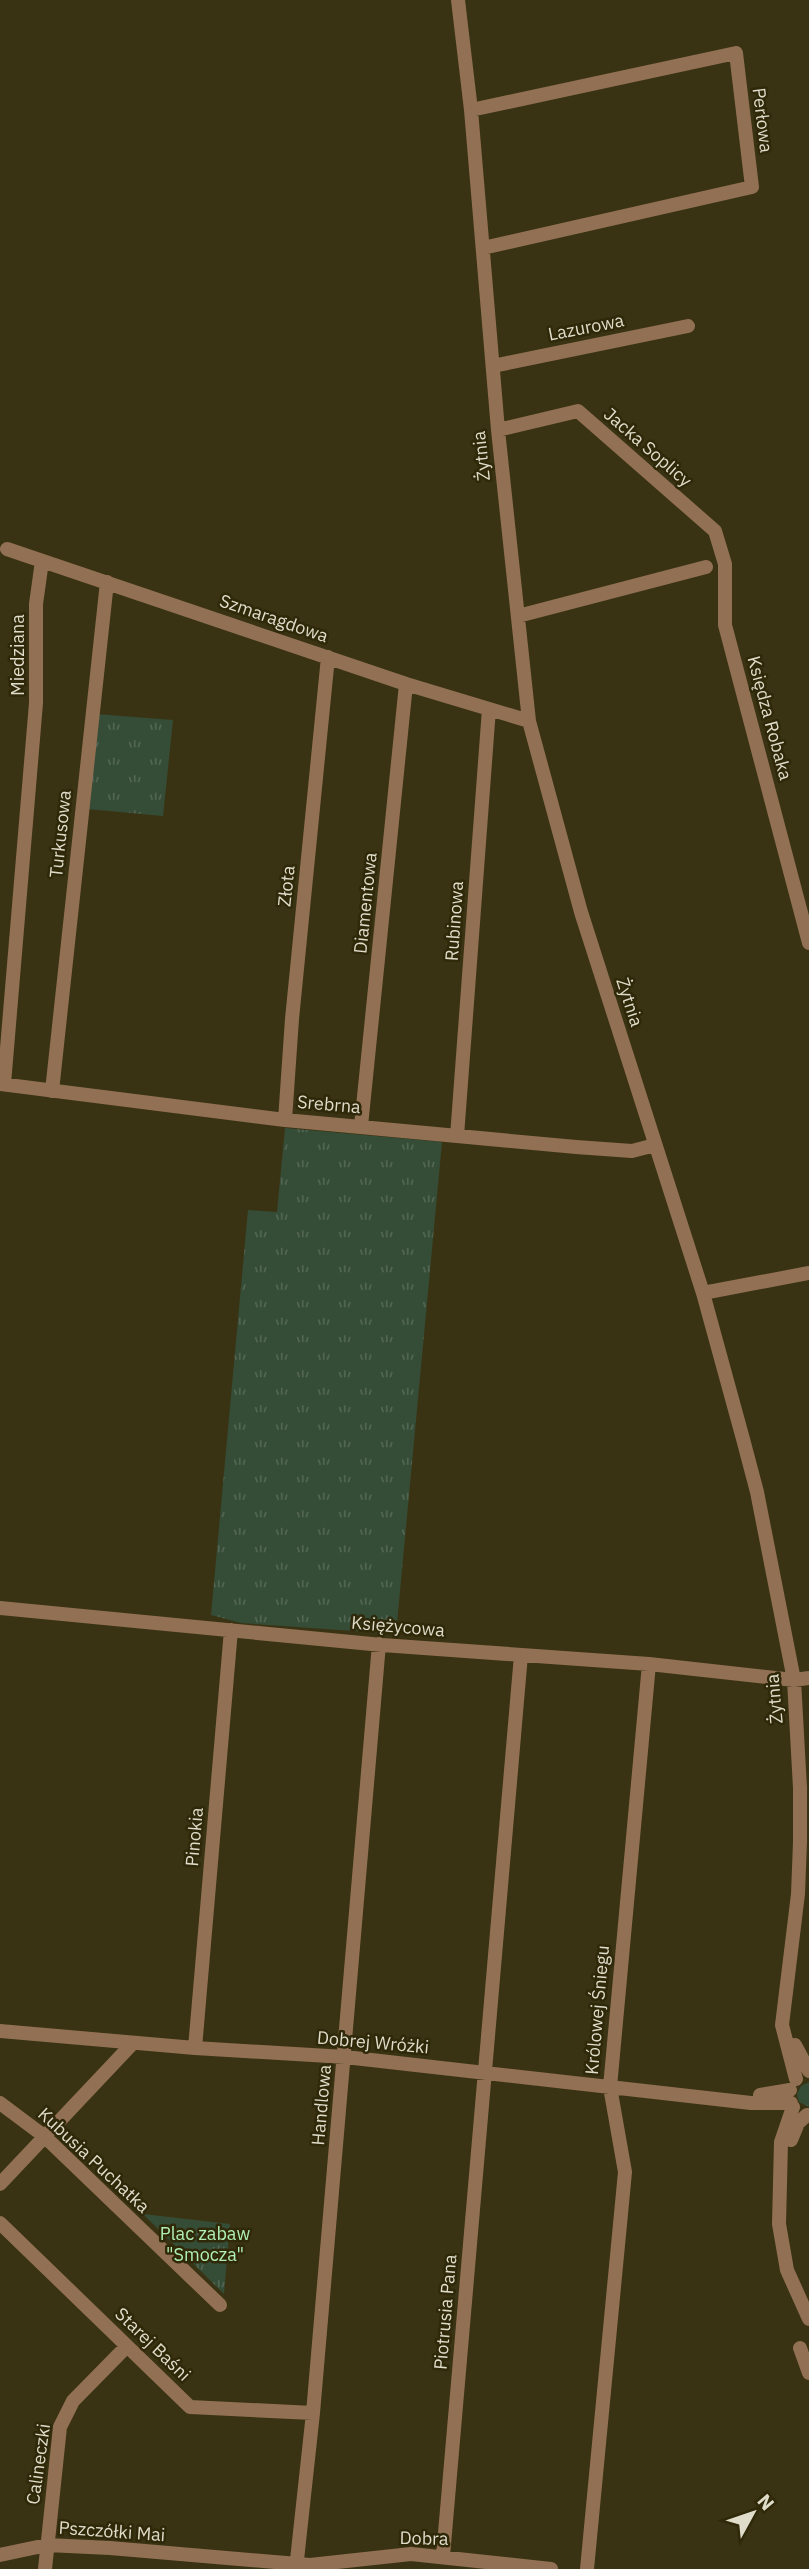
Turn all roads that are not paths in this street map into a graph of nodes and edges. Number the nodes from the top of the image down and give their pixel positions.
1 (458, 0) edge
2 (471, 110) junction
3 (483, 248) junction
4 (688, 326) dead end
5 (492, 366) junction
6 (498, 430) junction
7 (719, 541) joint
8 (7, 549) dead end
9 (42, 561) junction
10 (706, 567) dead end
11 (107, 582) junction
12 (518, 616) junction
13 (328, 657) junction
14 (407, 684) junction
15 (489, 709) junction
16 (529, 721) junction
17 (809, 943) edge
18 (2, 1084) edge
19 (52, 1091) junction
20 (285, 1120) junction
21 (361, 1126) junction
22 (457, 1136) junction
23 (655, 1145) junction
24 (809, 1273) edge
25 (703, 1293) junction
26 (0, 1608) edge
27 (231, 1630) junction
28 (379, 1644) junction
29 (521, 1655) junction
30 (649, 1664) junction
31 (809, 1678) edge
32 (793, 1680) junction
33 (0, 2031) edge
34 (133, 2043) junction
35 (195, 2048) junction
36 (345, 2057) junction
37 (486, 2072) junction
38 (610, 2087) junction
39 (798, 2088) edge
40 (0, 2103) edge
41 (808, 2115) edge
42 (44, 2136) junction
43 (781, 2179) junction
44 (0, 2184) edge
45 (0, 2223) edge
46 (220, 2305) dead end
47 (809, 2319) edge
48 (127, 2346) junction
49 (800, 2348) dead end
50 (809, 2373) edge
51 (313, 2413) junction
52 (47, 2545) junction
53 (0, 2554) edge
54 (443, 2556) junction
55 (180, 2562) edge
56 (296, 2567) edge
57 (45, 2569) edge
58 (551, 2569) edge
59 (587, 2569) edge

1 - 2 street, Żytnia
2 - 3 street, Żytnia
2 - 3 street, Perłowa
3 - 5 street, Żytnia
4 - 5 street, Lazurowa
5 - 6 street, Żytnia
6 - 7 street, Jacka Soplicy
6 - 12 street, Żytnia
7 - 17 street, Księdza Robaka
8 - 9 street, Szmaragdowa
9 - 11 street, Szmaragdowa
9 - 18 street, Miedziana
10 - 12 street
11 - 13 street, Szmaragdowa
11 - 19 street, Turkusowa
12 - 16 street, Żytnia
13 - 14 street, Szmaragdowa
13 - 20 street, Złota
14 - 15 street, Szmaragdowa
14 - 21 street, Diamentowa
15 - 16 street, Szmaragdowa
15 - 22 street, Rubinowa
16 - 23 street, Żytnia
18 - 19 street, Srebrna
19 - 20 street, Srebrna
20 - 21 street, Srebrna
21 - 22 street, Srebrna
22 - 23 street, Srebrna
23 - 25 street, Żytnia
24 - 25 street
25 - 32 street, Żytnia
26 - 27 street, Księżycowa
27 - 28 street, Księżycowa
27 - 35 street, Pinokia
28 - 29 street, Księżycowa
28 - 36 street, Handlowa
29 - 30 street, Księżycowa
29 - 37 street, Piotrusia Pana
30 - 32 street, Księżycowa
30 - 38 street, Królowej Śniegu
31 - 32 street, Księżycowa
32 - 39 street, Żytnia
33 - 34 street, Dobrej Wróżki
34 - 35 street, Dobrej Wróżki
34 - 42 street
35 - 36 street, Dobrej Wróżki
36 - 37 street, Dobrej Wróżki
36 - 51 street, Handlowa
37 - 38 street, Dobrej Wróżki
37 - 54 street, Piotrusia Pana
38 - 39 street, Dobrej Wróżki
38 - 59 street, Królowej Śniegu
39 - 41 street
39 - 43 street
40 - 42 street, Kubusia Puchatka
41 - 43 street
42 - 44 street
42 - 46 street, Kubusia Puchatka
43 - 47 street
45 - 48 street, Starej Baśni
48 - 51 street, Starej Baśni
48 - 52 street, Calineczki
49 - 50 street
51 - 56 street, Handlowa
52 - 53 street, Pszczółki Mai
52 - 55 street, Pszczółki Mai
52 - 57 street, Calineczki
54 - 56 street, Dobra
54 - 58 street, Dobra
55 - 56 street, Pszczółki Mai

